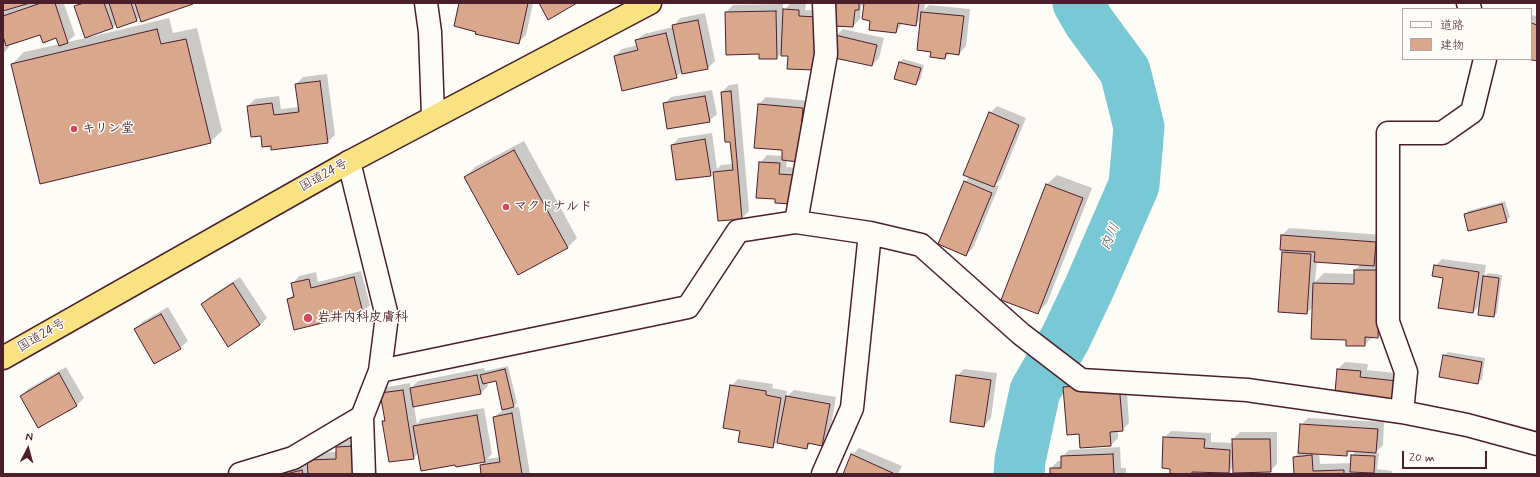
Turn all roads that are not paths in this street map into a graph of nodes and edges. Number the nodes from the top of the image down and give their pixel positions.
1 (426, 3) edge
2 (650, 3) edge
3 (824, 3) edge
4 (1485, 60) edge
5 (434, 116) junction
6 (349, 162) junction
7 (796, 222) junction
8 (870, 233) junction
9 (3, 358) edge
10 (380, 371) junction
11 (1402, 412) junction
12 (362, 417) junction
13 (1537, 444) edge
14 (240, 474) edge
15 (364, 474) edge
16 (823, 474) edge

1 - 5 street
2 - 5 highway, 国道24号
3 - 7 street
4 - 11 street
5 - 6 highway, 国道24号
6 - 9 highway, 国道24号
6 - 10 street
7 - 8 street
7 - 10 street
8 - 11 street
8 - 16 street
10 - 12 street
11 - 13 street
12 - 14 street
12 - 15 street

